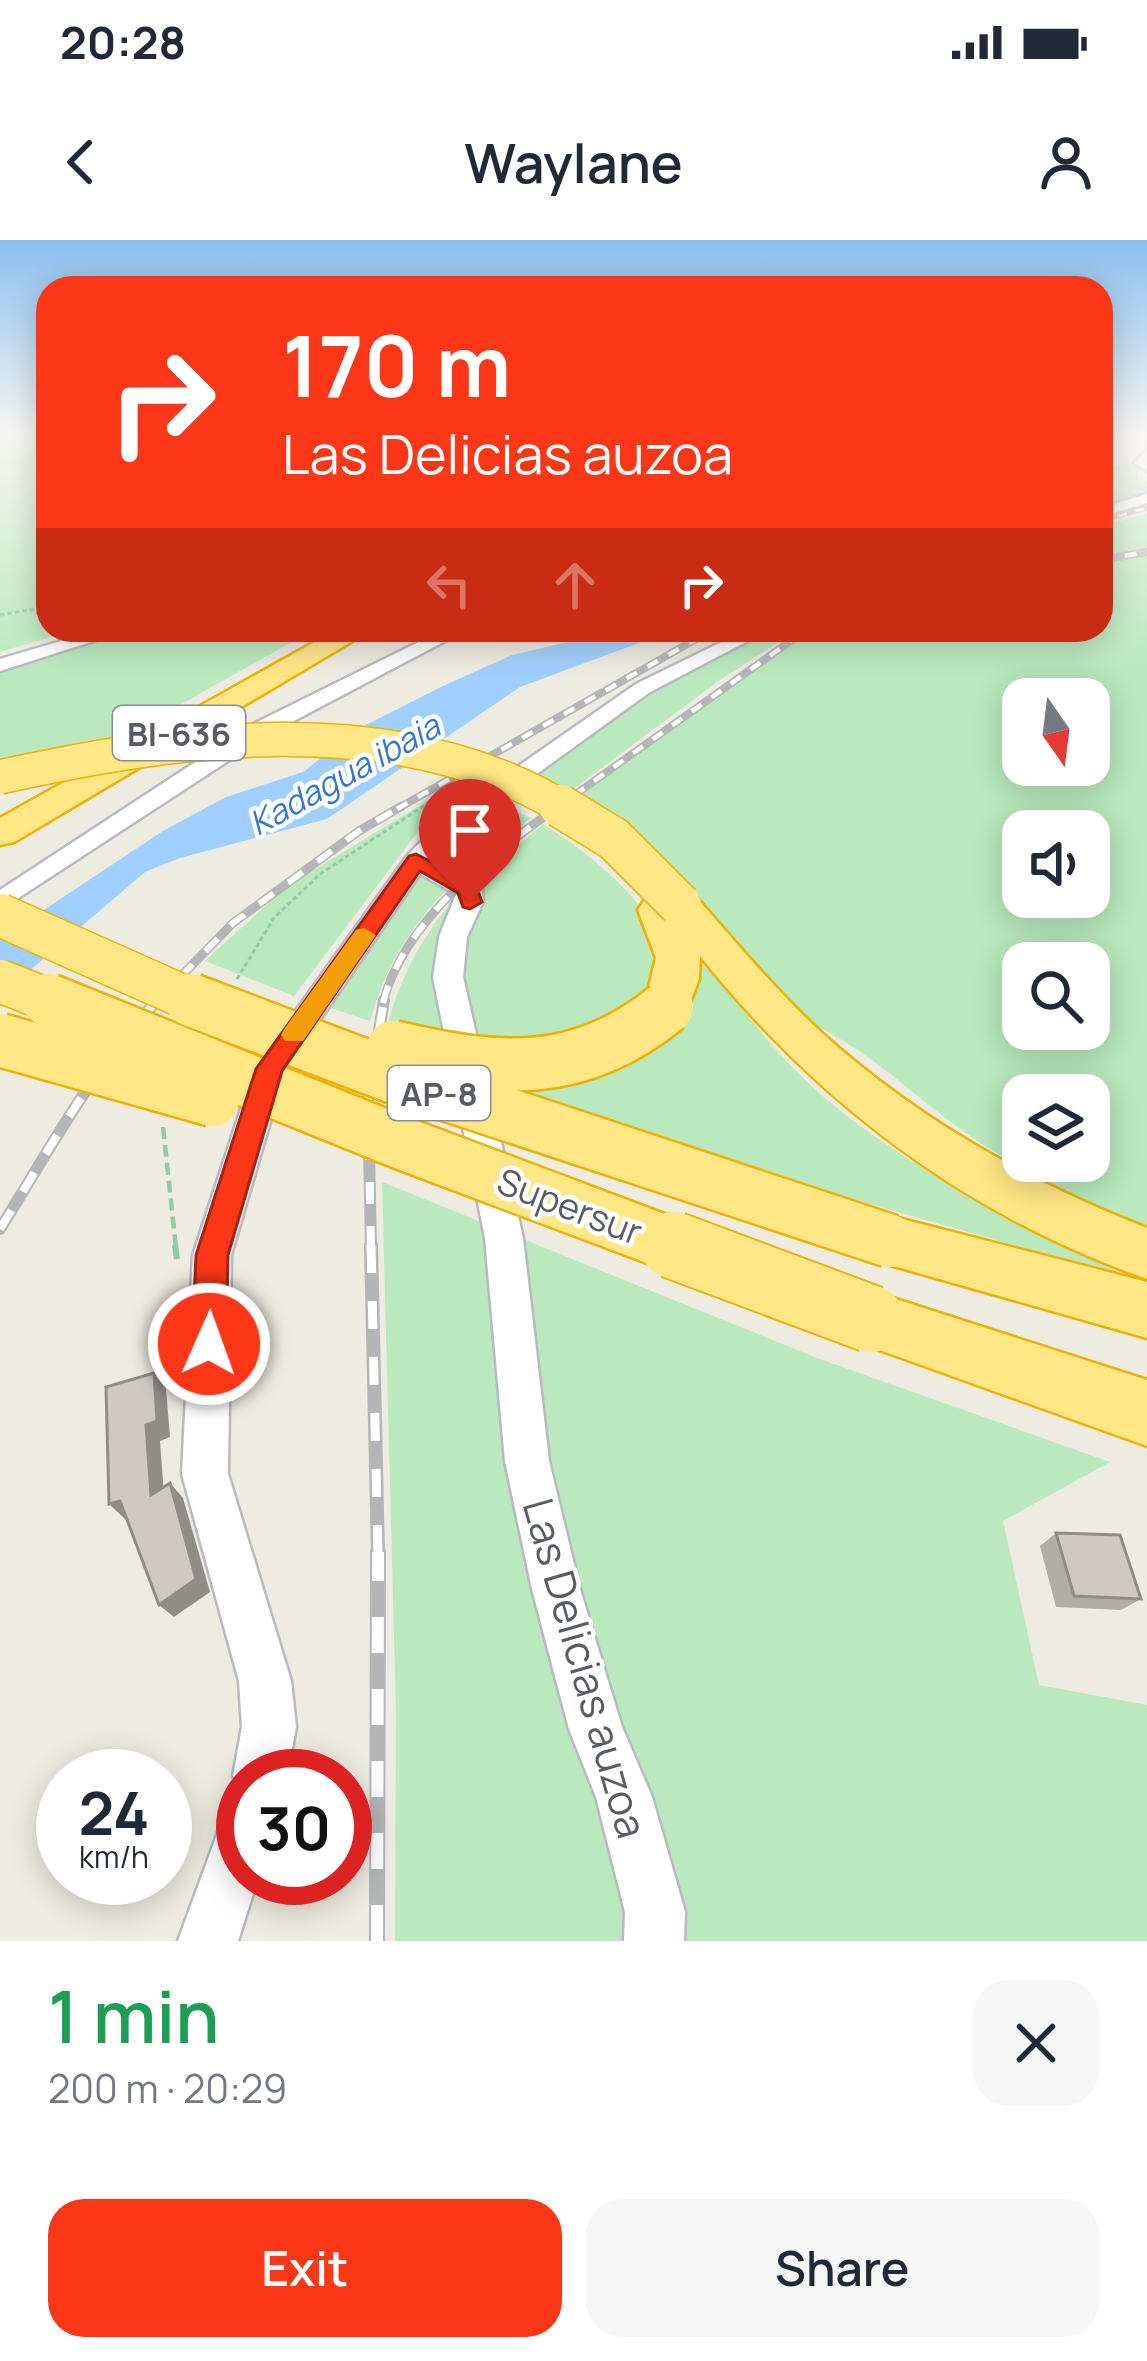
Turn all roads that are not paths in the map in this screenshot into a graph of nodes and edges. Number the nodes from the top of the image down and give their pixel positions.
1 (76, 642) edge
2 (304, 642) edge
3 (336, 642) edge
4 (434, 642) edge
5 (736, 642) edge
6 (0, 664) edge
7 (0, 777) edge
8 (0, 788) edge
9 (0, 808) edge
10 (0, 834) edge
11 (416, 861) junction
12 (0, 902) edge
13 (669, 908) junction
14 (0, 914) edge
15 (72, 946) junction
16 (0, 981) edge
17 (0, 1040) edge
18 (1147, 1254) edge
19 (1147, 1310) edge
20 (851, 1312) junction
21 (1147, 1412) edge
22 (265, 1749) edge
23 (220, 1905) edge
24 (208, 1941) edge
25 (654, 1941) edge

1 - 6 street
2 - 9 highway, BI-636
3 - 10 highway, BI-636
4 - 12 street
5 - 11 street
7 - 13 highway, bridge
8 - 13 highway, bridge
11 - 22 street
11 - 25 street, Las Delicias auzoa
13 - 15 highway, bridge
13 - 18 highway
14 - 15 highway, Supersur / AP-8, bridge
15 - 19 highway, Supersur / AP-8, bridge
16 - 20 highway, Supersur / AP-8, bridge
17 - 20 highway, bridge
20 - 21 highway, Supersur / AP-8
23 - 24 street

